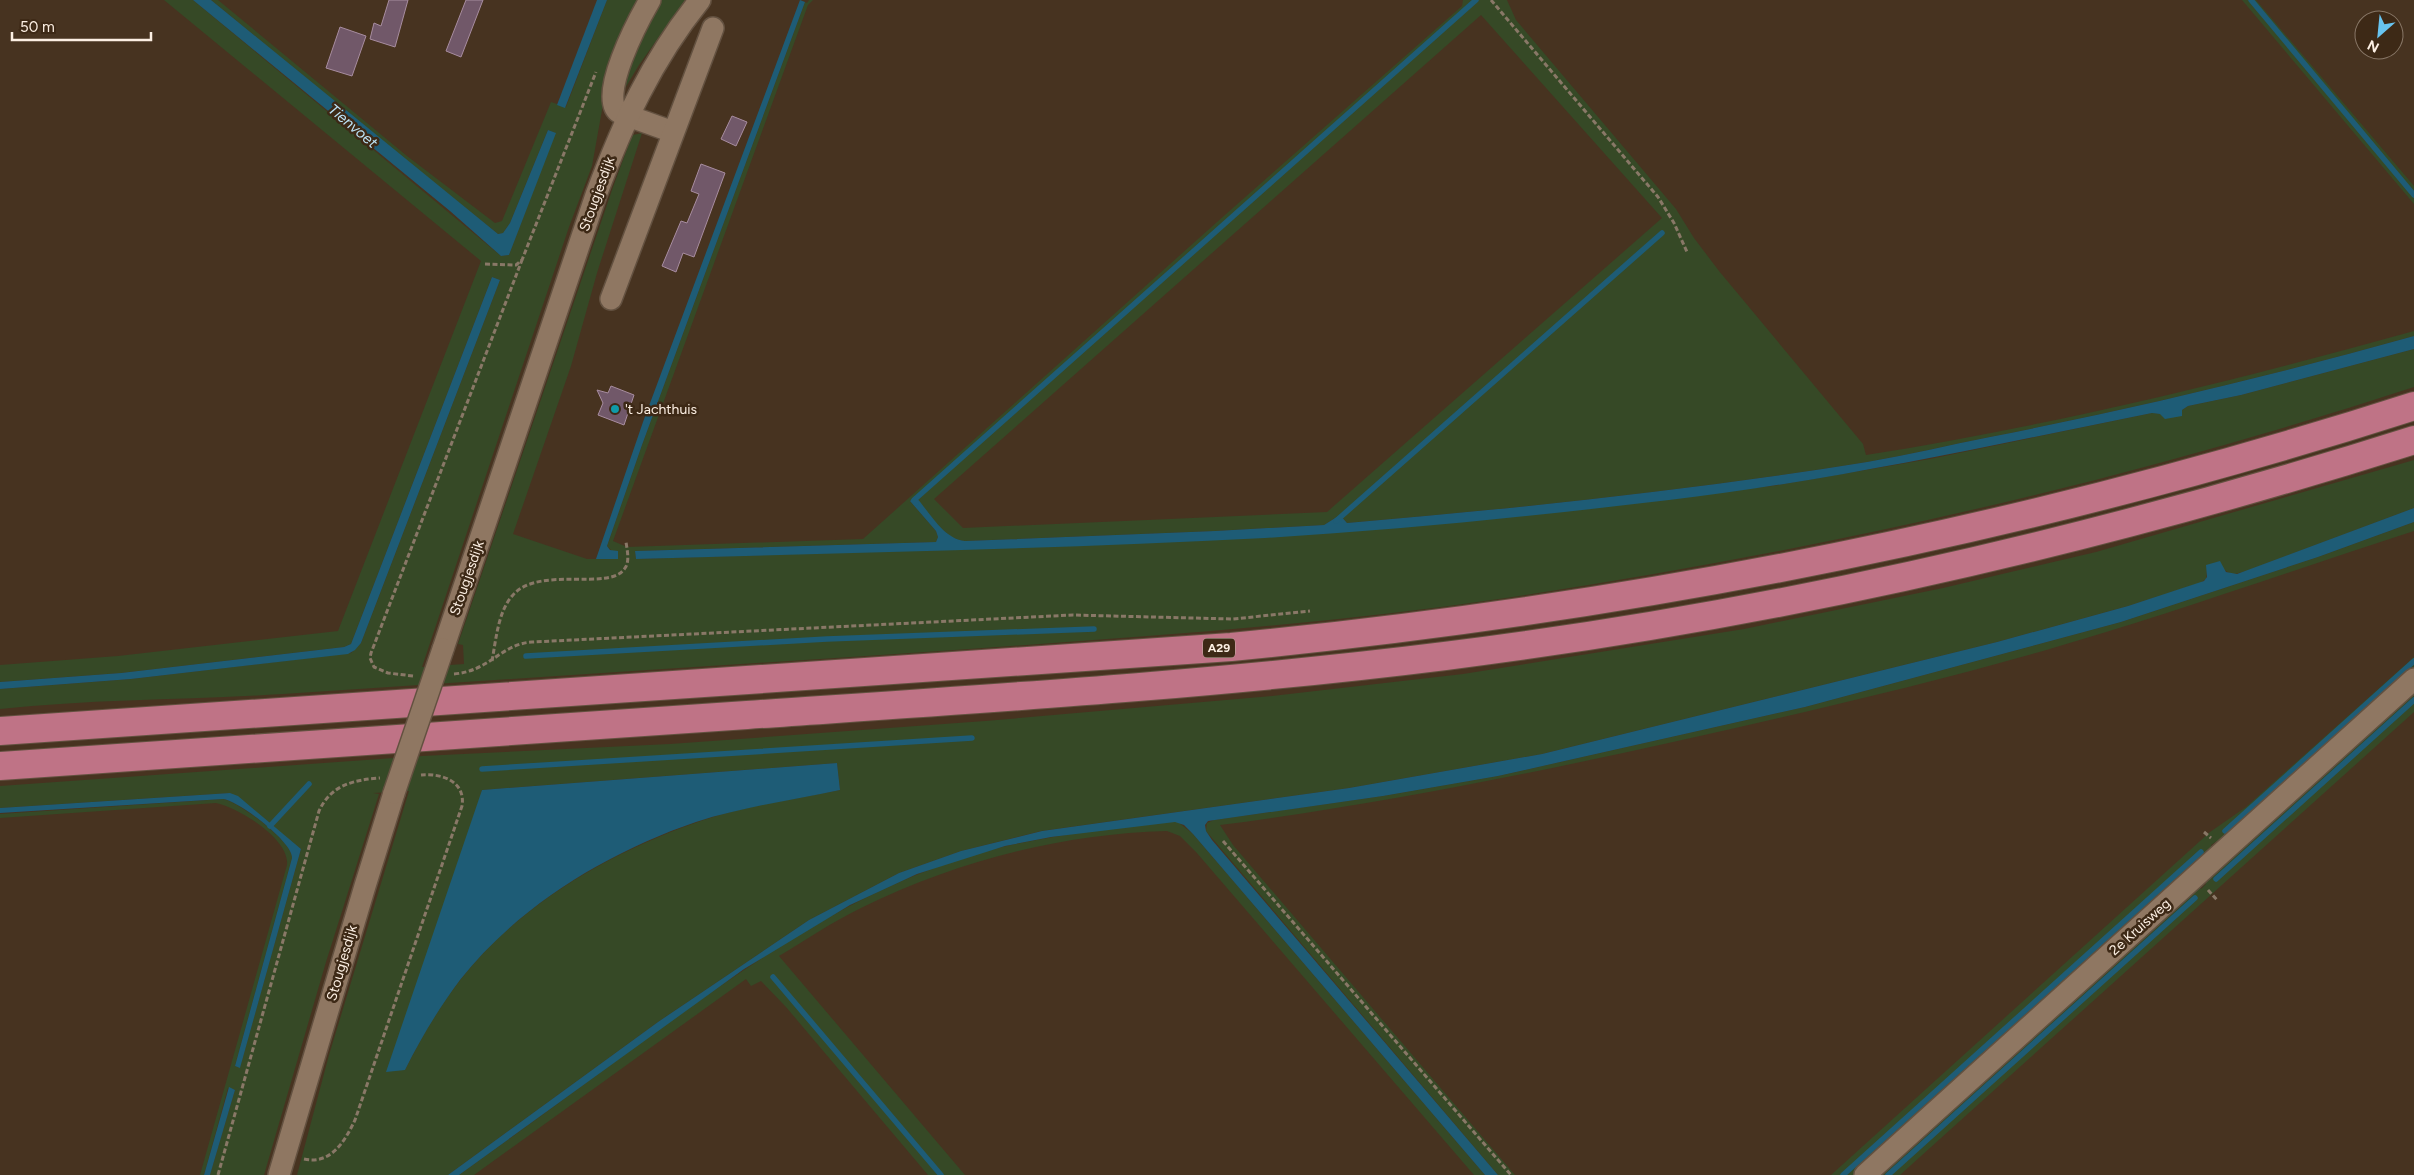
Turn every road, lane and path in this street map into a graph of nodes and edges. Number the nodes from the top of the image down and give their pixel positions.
1 (650, 0) edge
2 (700, 0) edge
3 (1491, 0) edge
4 (713, 28) dead end
5 (598, 66) dead end
6 (627, 116) junction
7 (673, 132) junction
8 (1687, 252) dead end
9 (522, 260) junction
10 (485, 264) dead end
11 (611, 299) dead end
12 (2414, 406) edge
13 (2414, 440) edge
14 (626, 542) dead end
15 (1310, 611) dead end
16 (492, 661) junction
17 (452, 674) dead end
18 (416, 676) dead end
19 (2414, 679) edge
20 (0, 731) edge
21 (0, 766) edge
22 (1223, 841) dead end
23 (279, 1175) edge
24 (1511, 1175) edge
25 (1865, 1175) edge

1 - 6 street
2 - 6 street, Stougjesdijk
3 - 8 path
4 - 7 street
5 - 9 path
6 - 7 street
6 - 23 street, Stougjesdijk, bridge
7 - 11 street
9 - 10 path
9 - 18 path
12 - 20 highway, A29
13 - 21 highway
14 - 16 path
15 - 16 path
16 - 17 path
19 - 25 street, 2e Kruisweg
22 - 24 path

